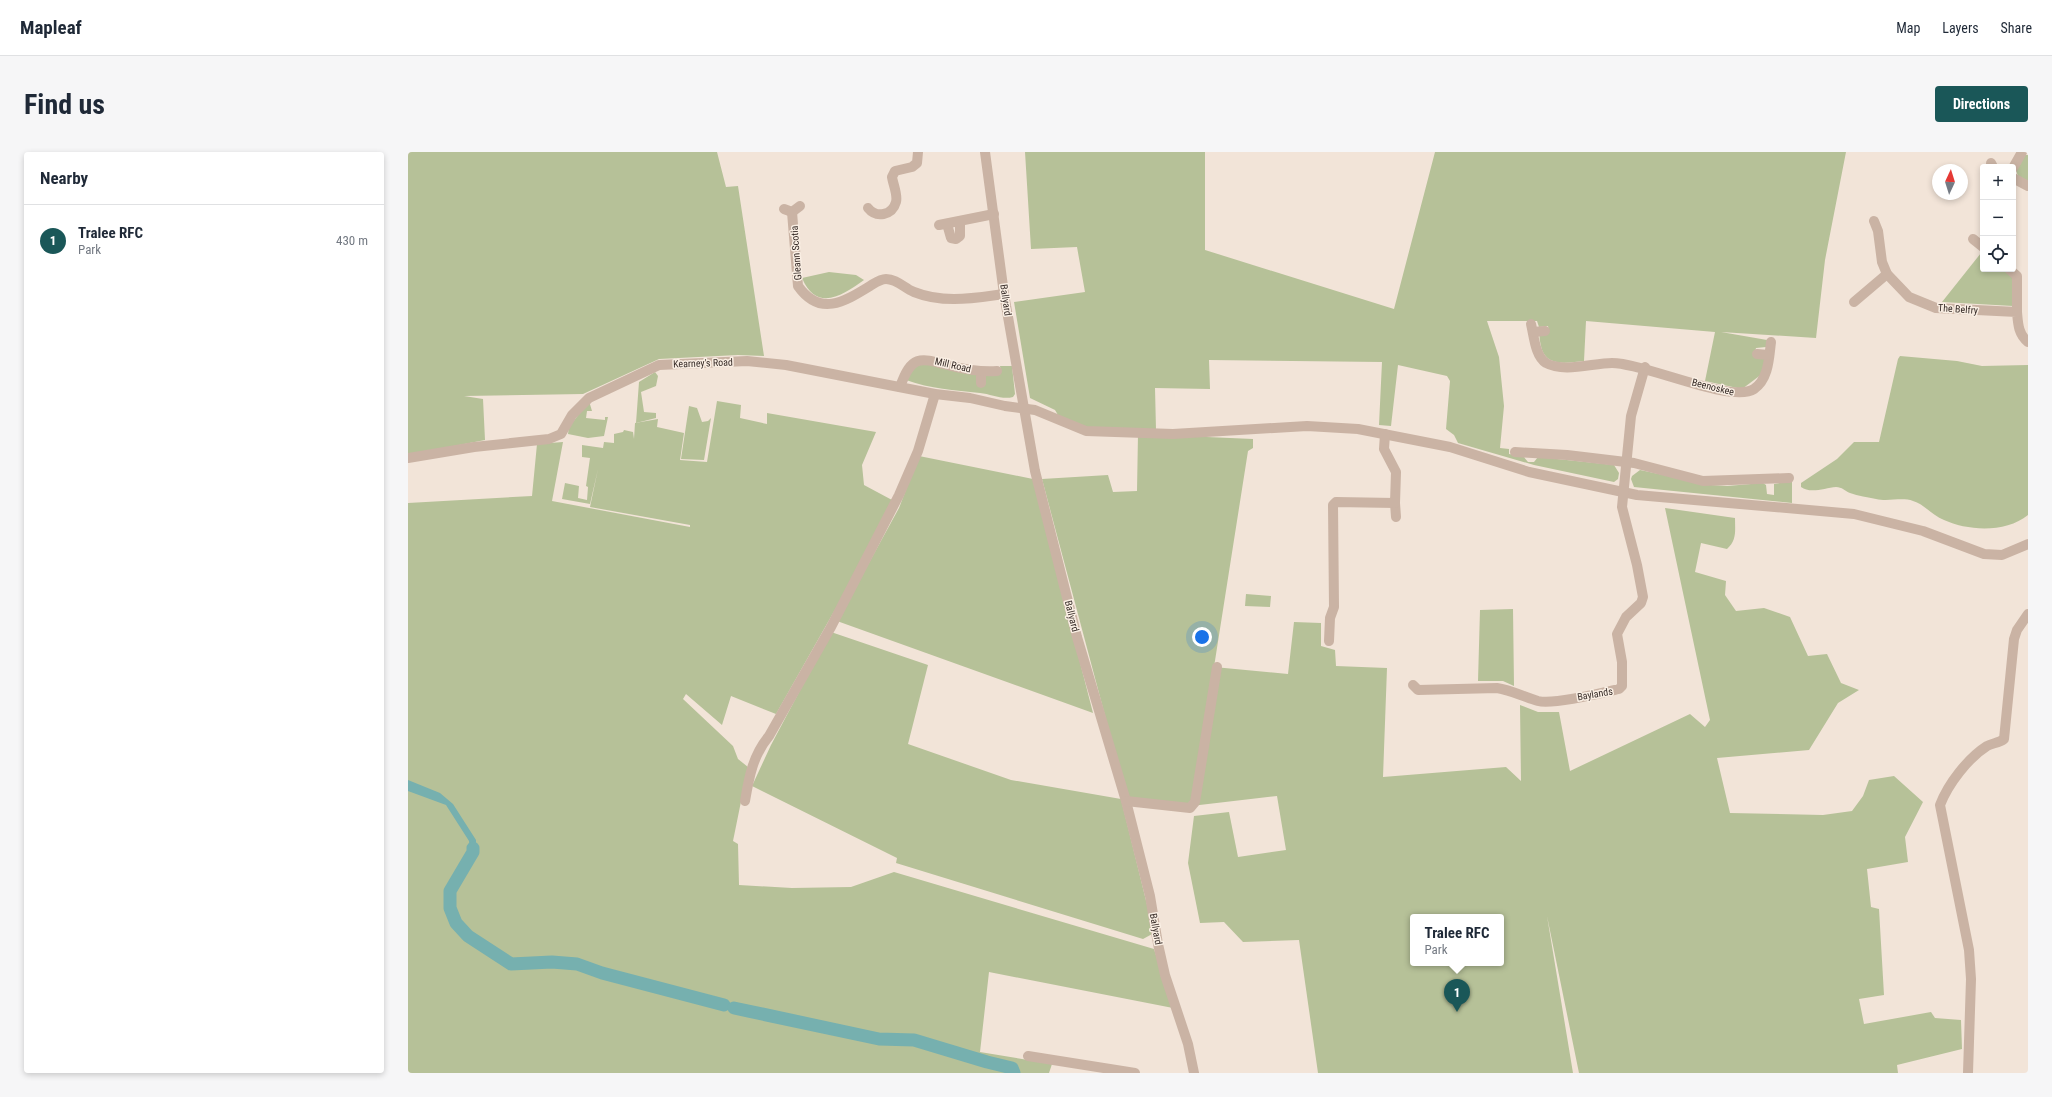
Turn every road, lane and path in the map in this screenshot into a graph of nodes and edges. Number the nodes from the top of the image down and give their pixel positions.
1 (918, 152) edge
2 (985, 152) edge
3 (2022, 152) edge
4 (2015, 164) edge
5 (2016, 180) edge
6 (2028, 186) edge
7 (868, 208) dead end
8 (792, 209) dead end
9 (994, 214) junction
10 (1874, 221) dead end
11 (960, 222) junction
12 (1973, 239) dead end
13 (1980, 245) edge
14 (2012, 272) edge
15 (1887, 274) junction
16 (1004, 294) junction
17 (1854, 302) dead end
18 (2017, 312) junction
19 (1545, 330) dead end
20 (1771, 342) dead end
21 (2028, 342) edge
22 (1757, 354) dead end
23 (1769, 355) junction
24 (1645, 367) junction
25 (997, 371) dead end
26 (981, 372) junction
27 (981, 383) dead end
28 (900, 387) junction
29 (935, 394) junction
30 (1023, 408) junction
31 (1385, 434) junction
32 (1515, 452) dead end
33 (408, 458) edge
34 (1627, 462) junction
35 (1789, 478) dead end
36 (1622, 492) junction
37 (1395, 503) junction
38 (1396, 517) dead end
39 (2028, 544) edge
40 (2028, 614) edge
41 (1329, 641) dead end
42 (1217, 667) dead end
43 (1412, 685) dead end
44 (744, 801) dead end
45 (1126, 801) junction
46 (1028, 1056) dead end
47 (1135, 1073) edge
48 (1194, 1073) edge
49 (1968, 1073) edge

1 - 7 street
2 - 9 street, Ballyard
3 - 4 street
5 - 6 street
8 - 16 street, Gleann Scotia
9 - 11 street
9 - 16 street, Ballyard
10 - 15 street, The Belfry
11 - 11 street
12 - 13 street
14 - 18 street
15 - 17 street
15 - 18 street, The Belfry
16 - 30 street, Ballyard
18 - 21 street
19 - 24 street, Beenoskee
20 - 23 street, Beenoskee
22 - 23 street
23 - 24 street, Beenoskee
24 - 34 street
25 - 26 street, Mill Road
26 - 27 street
26 - 28 street, Mill Road
28 - 29 street, Kearney's Road
28 - 33 street, Kearney's Road
29 - 30 street, Kearney's Road
29 - 44 street
30 - 31 street, Kearney's Road
30 - 45 street, Ballyard
31 - 36 street, Kearney's Road
31 - 37 street
32 - 34 street
34 - 35 street
34 - 36 street
36 - 39 street, Kearney's Road
36 - 43 street, Baylands
37 - 38 street
37 - 41 street
40 - 49 street
42 - 45 street
45 - 48 street, Ballyard
46 - 47 street

